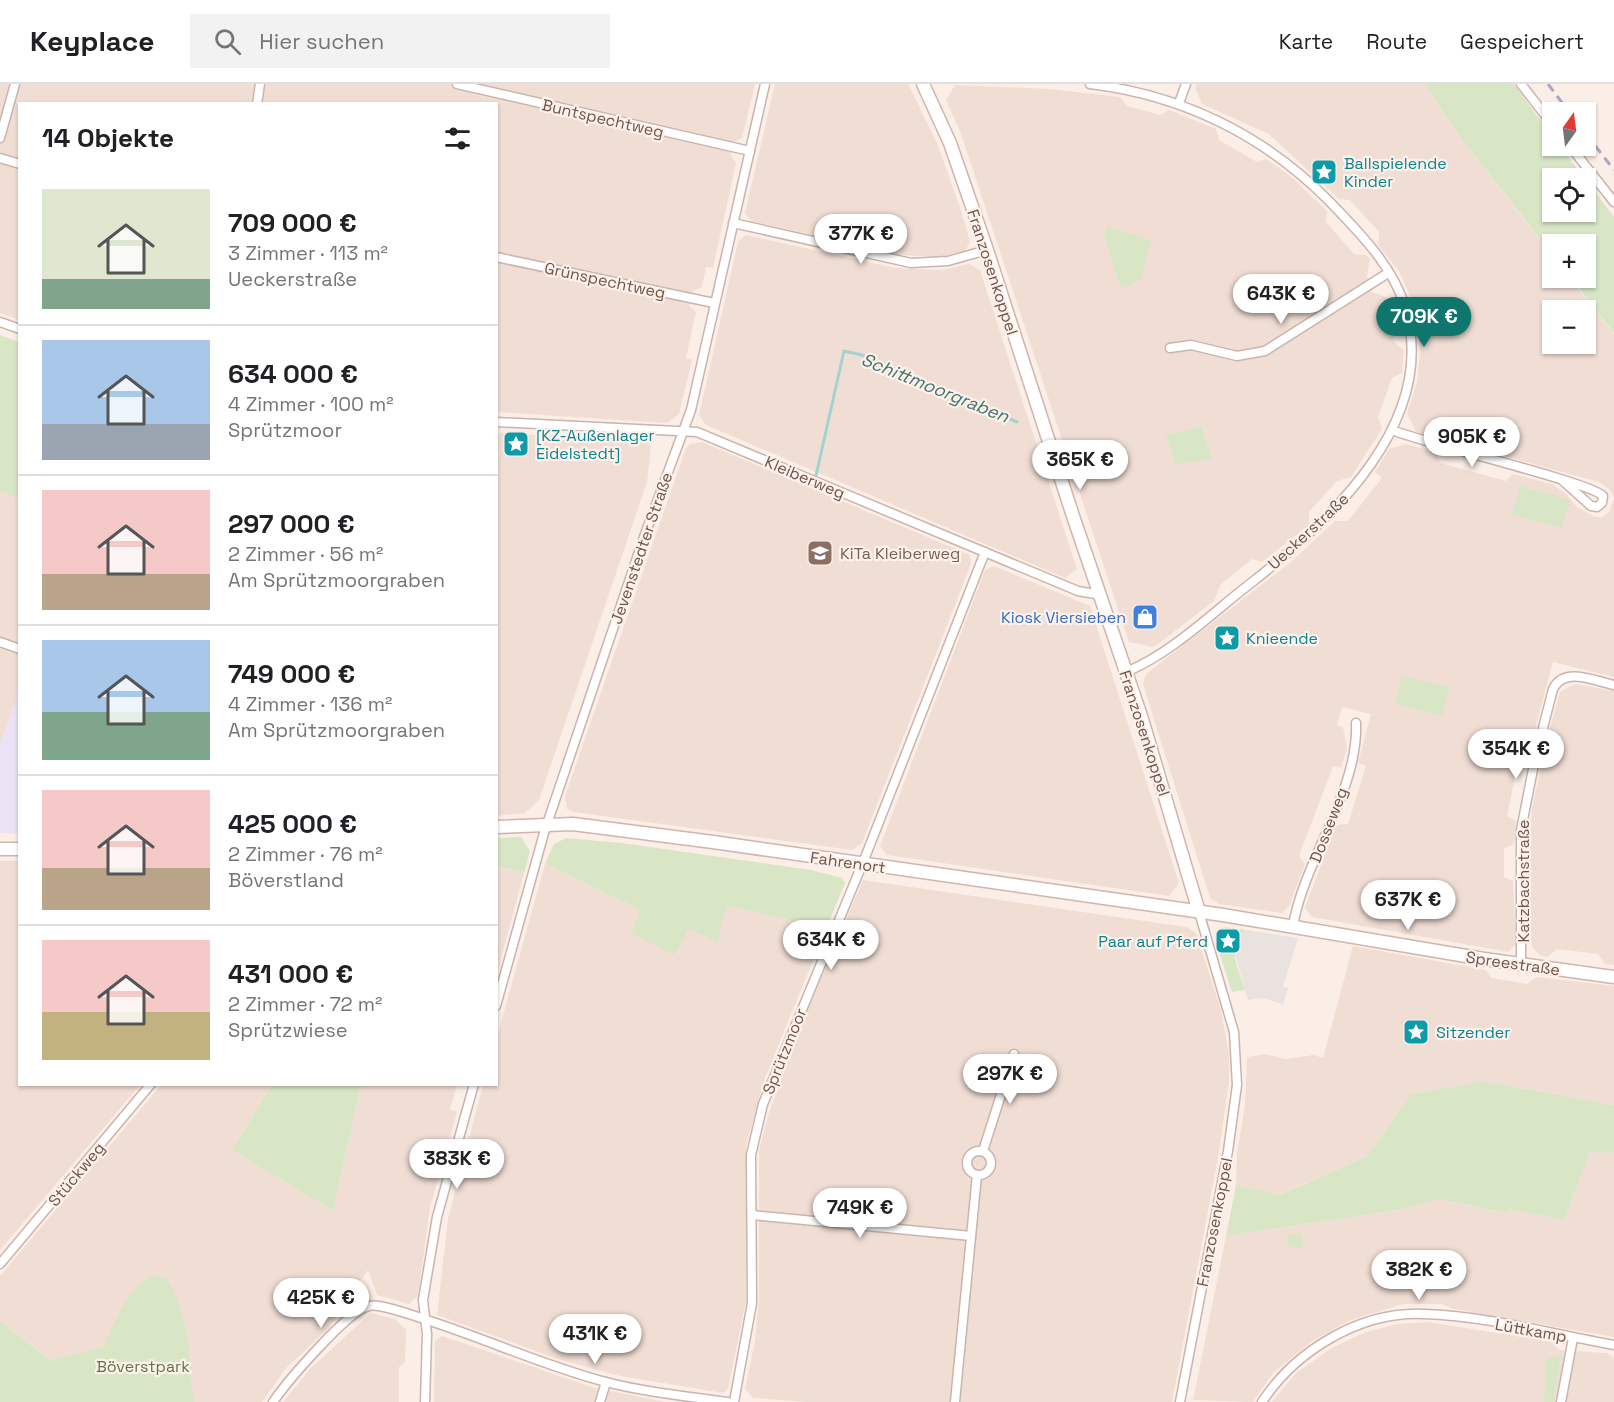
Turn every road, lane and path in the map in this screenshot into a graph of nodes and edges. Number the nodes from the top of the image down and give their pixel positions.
1 (15, 84) edge
2 (260, 84) edge
3 (457, 84) edge
4 (765, 84) edge
5 (924, 84) edge
6 (1090, 84) edge
7 (1186, 84) edge
8 (1521, 84) edge
9 (257, 102) edge
10 (1179, 103) junction
11 (1542, 111) edge
12 (0, 138) edge
13 (750, 151) junction
14 (1578, 156) edge
15 (0, 158) edge
16 (18, 163) edge
17 (1614, 202) edge
18 (733, 223) junction
19 (987, 250) junction
20 (498, 257) edge
21 (1388, 273) junction
22 (714, 303) junction
23 (0, 322) edge
24 (18, 329) edge
25 (1170, 348) dead end
26 (498, 422) edge
27 (1392, 430) junction
28 (683, 431) junction
29 (1562, 480) junction
30 (986, 552) junction
31 (1101, 595) junction
32 (0, 642) edge
33 (18, 648) edge
34 (1126, 672) junction
35 (1614, 685) edge
36 (1356, 723) dead end
37 (548, 823) junction
38 (498, 827) edge
39 (0, 849) edge
40 (18, 849) edge
41 (861, 864) junction
42 (1199, 912) junction
43 (1293, 926) junction
44 (1521, 965) junction
45 (1614, 977) edge
46 (498, 998) edge
47 (1014, 1054) dead end
48 (149, 1086) edge
49 (473, 1086) edge
50 (984, 1151) junction
51 (977, 1174) junction
52 (752, 1215) junction
53 (971, 1236) junction
54 (0, 1264) edge
55 (424, 1320) junction
56 (1573, 1338) junction
57 (1614, 1346) edge
58 (606, 1382) junction
59 (273, 1402) edge
60 (425, 1402) edge
61 (600, 1402) edge
62 (728, 1402) edge
63 (734, 1402) edge
64 (955, 1402) edge
65 (1180, 1402) edge
66 (1262, 1402) edge
67 (1561, 1402) edge

1 - 12 street
2 - 9 street
3 - 13 street, Buntspechtweg
4 - 13 street, Jevenstedter Straße
5 - 19 street, Franzosenkoppel
6 - 10 street, Ueckerstraße
7 - 10 street
8 - 11 street
10 - 21 street, Ueckerstraße
13 - 18 street, Jevenstedter Straße
14 - 17 street
15 - 16 street
18 - 19 street
18 - 22 street, Jevenstedter Straße
19 - 31 street, Franzosenkoppel
20 - 22 street, Grünspechtweg
21 - 25 street
21 - 27 street, Ueckerstraße
22 - 28 street, Jevenstedter Straße
23 - 24 street
26 - 28 street, Kleiberweg
27 - 29 street
27 - 34 street, Ueckerstraße
28 - 30 street, Kleiberweg
28 - 37 street, Jevenstedter Straße
29 - 29 street
30 - 31 street, Kleiberweg
30 - 41 street, Sprützmoor
31 - 34 street, Franzosenkoppel
32 - 33 street
34 - 42 street, Franzosenkoppel
35 - 44 street, Katzbachstraße
36 - 43 street, Dosseweg
37 - 38 street, Fahrenort
37 - 41 street, Fahrenort
37 - 46 street, Jevenstedter Straße
39 - 40 street
41 - 42 street, Fahrenort
41 - 52 street, Sprützmoor
42 - 43 street, Spreestraße
42 - 65 street, Franzosenkoppel
43 - 44 street, Spreestraße
44 - 45 street, Spreestraße
47 - 50 street
48 - 54 street, Stückweg
49 - 55 street
50 - 51 street
50 - 51 street
51 - 53 street
52 - 53 street
52 - 63 street, Sprützmoor
53 - 64 street
55 - 58 street
55 - 59 street
55 - 60 street
56 - 57 street, Lüttkamp
56 - 66 street, Lüttkamp
56 - 67 street
58 - 61 street
58 - 62 street

